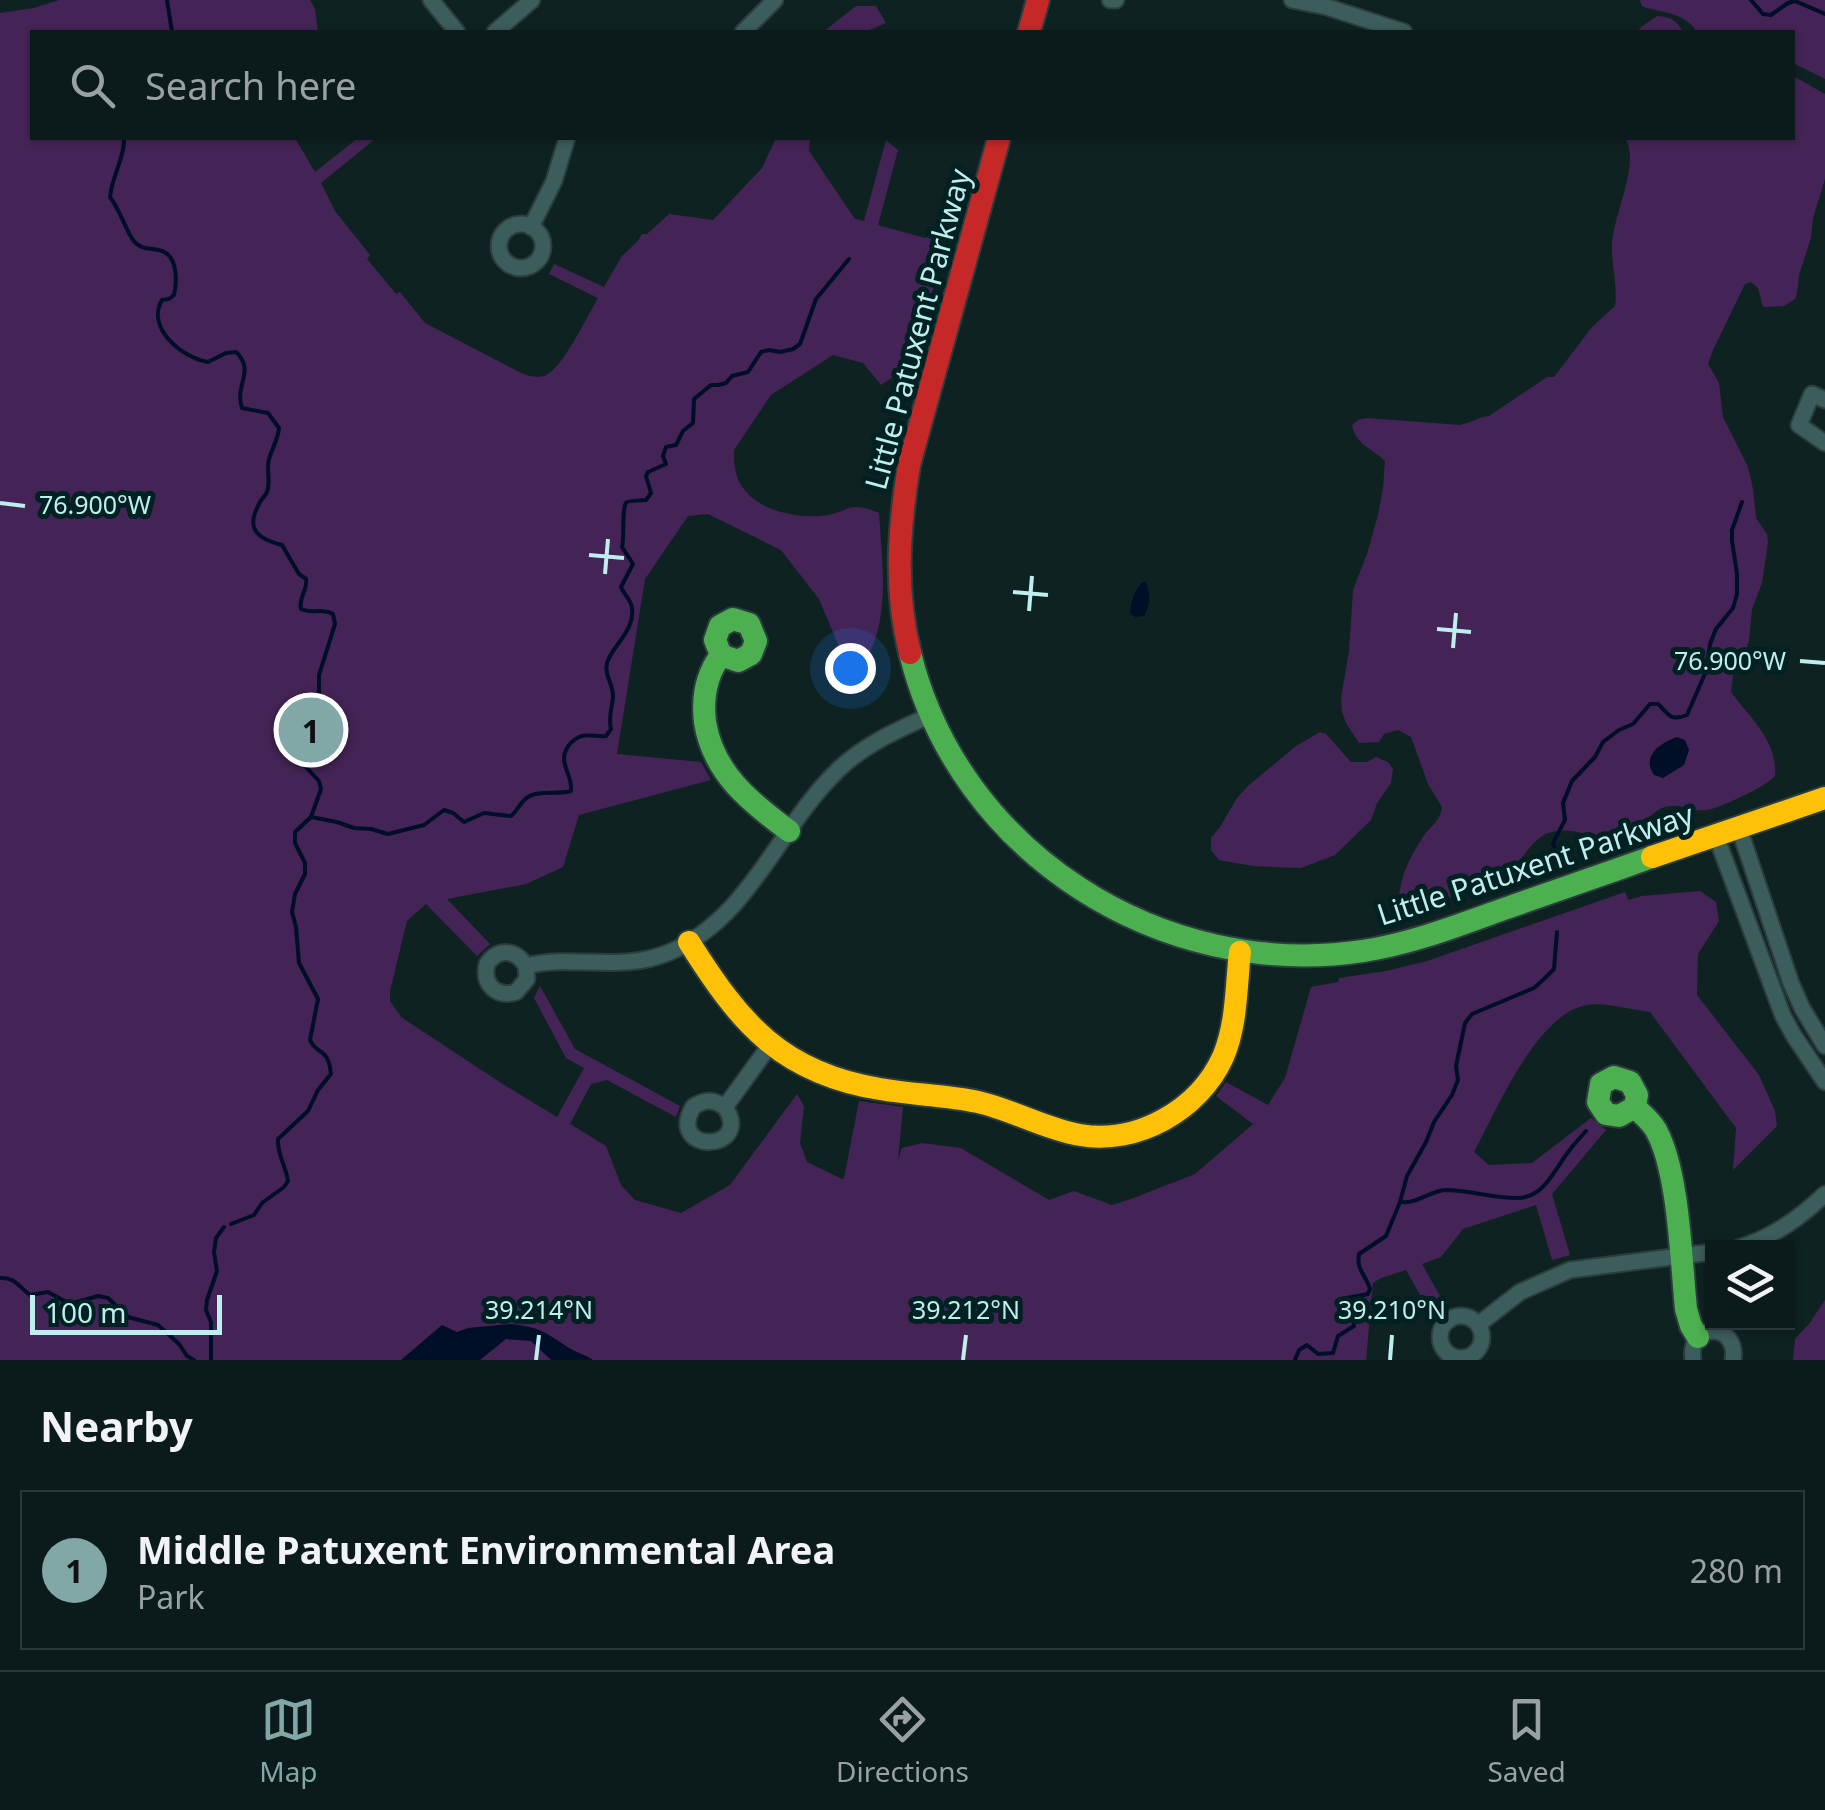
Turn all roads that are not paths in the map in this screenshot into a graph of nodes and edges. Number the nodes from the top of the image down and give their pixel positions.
1 (431, 0) edge
2 (532, 0) edge
3 (775, 0) edge
4 (1038, 0) edge
5 (1292, 0) edge
6 (1352, 7) edge
7 (455, 30) edge
8 (497, 30) edge
9 (746, 30) edge
10 (1029, 30) edge
11 (1400, 30) edge
12 (566, 140) edge
13 (998, 140) edge
14 (531, 227) dead end
15 (1825, 400) edge
16 (1825, 443) edge
17 (721, 655) dead end
18 (930, 715) junction
19 (1825, 798) edge
20 (1739, 828) junction
21 (790, 831) junction
22 (1716, 836) junction
23 (689, 942) junction
24 (1240, 952) junction
25 (526, 966) dead end
26 (770, 1045) junction
27 (1825, 1046) edge
28 (1825, 1082) edge
29 (725, 1107) dead end
30 (1635, 1107) dead end
31 (1825, 1194) edge
32 (1759, 1240) edge
33 (1705, 1253) edge
34 (1681, 1255) junction
35 (1478, 1324) dead end
36 (1696, 1349) edge
37 (1734, 1360) edge

1 - 7 street
2 - 8 street
3 - 9 street
4 - 10 street
5 - 6 street
6 - 11 street
12 - 14 street
13 - 18 street, Little Patuxent Parkway
15 - 16 street
17 - 21 street
18 - 21 street
18 - 24 street, Little Patuxent Parkway
19 - 20 street, Little Patuxent Parkway
20 - 22 street, Little Patuxent Parkway
20 - 27 street
21 - 23 street
22 - 24 street, Little Patuxent Parkway
22 - 28 street
23 - 25 street
23 - 26 street
24 - 26 street
26 - 29 street
30 - 34 street
31 - 32 street
33 - 34 street
34 - 35 street
34 - 36 street
36 - 37 street

